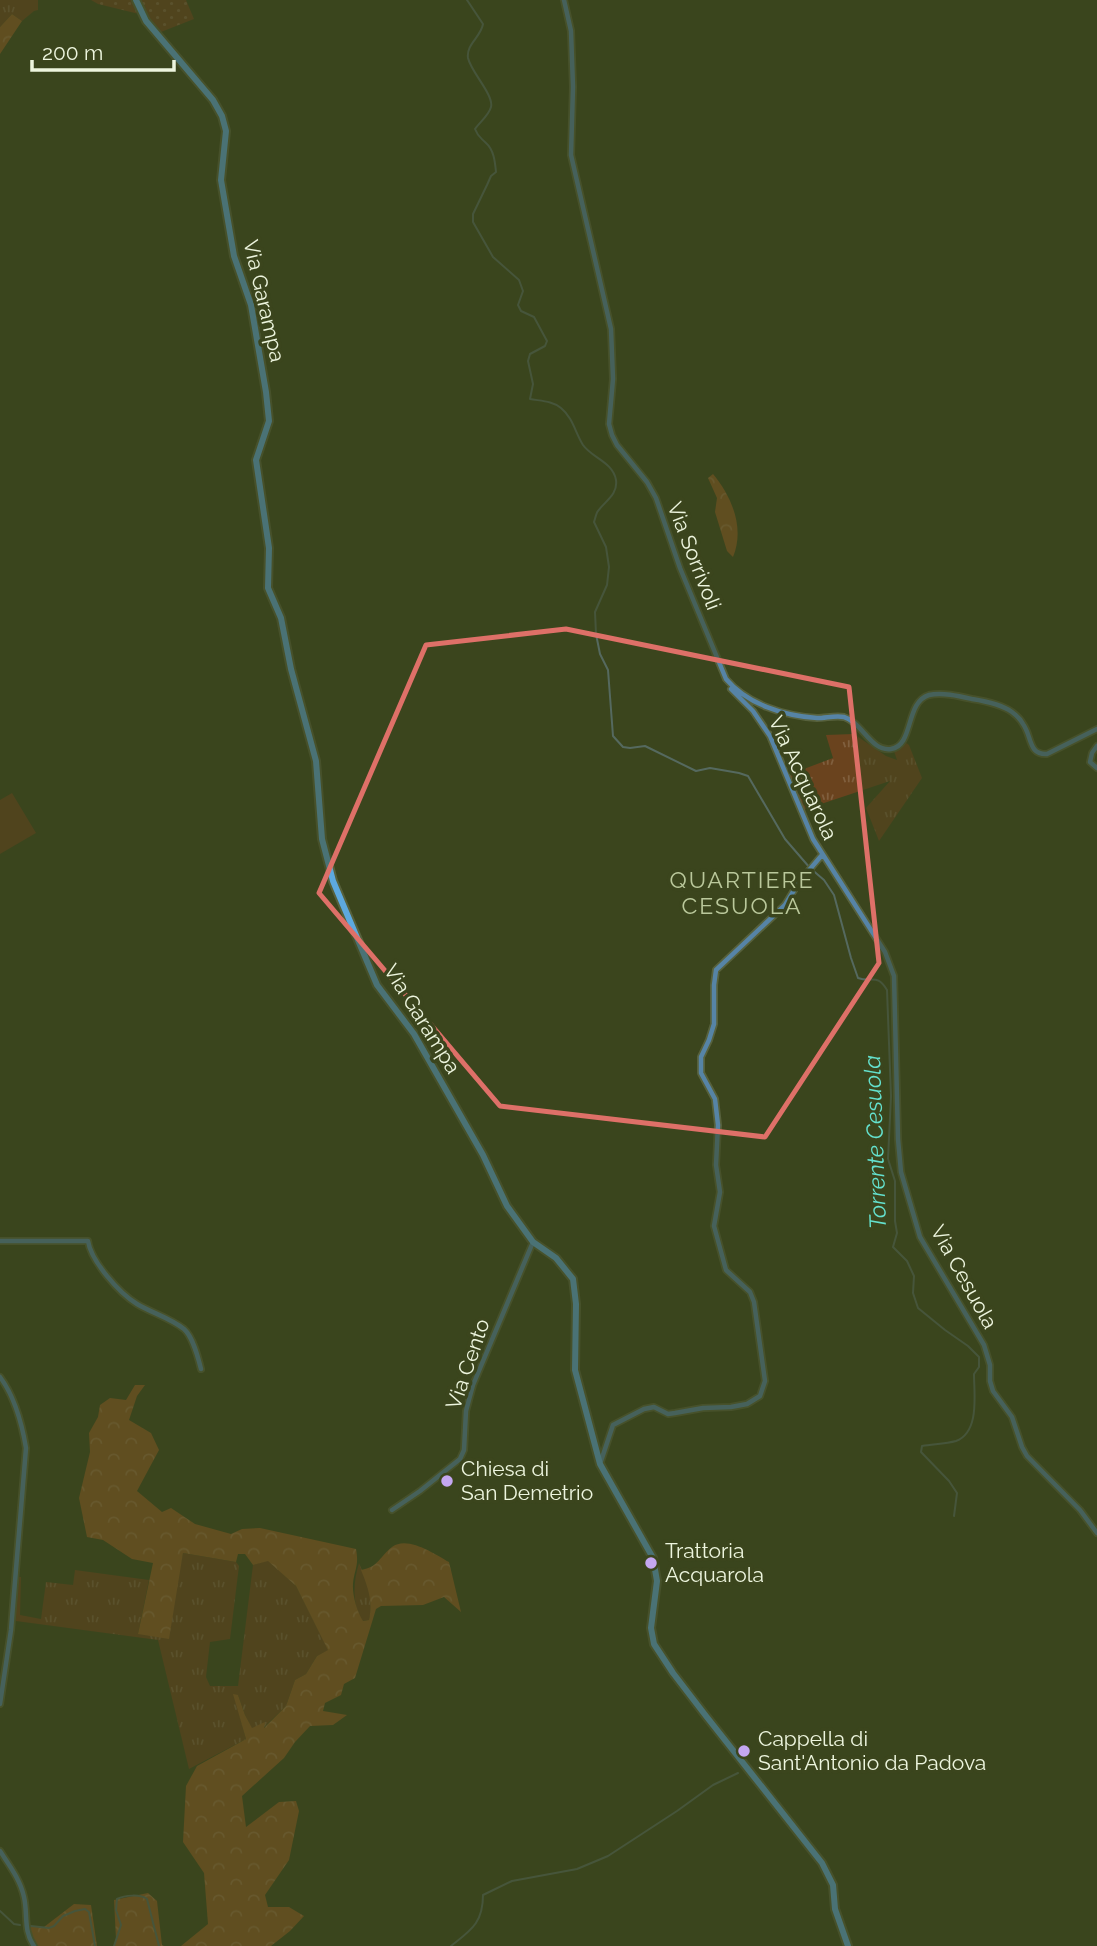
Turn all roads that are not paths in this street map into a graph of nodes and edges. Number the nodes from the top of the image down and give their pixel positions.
1 (136, 0) edge
2 (564, 0) edge
3 (726, 679) junction
4 (1097, 729) edge
5 (1097, 746) edge
6 (1097, 768) edge
7 (822, 855) junction
8 (0, 1241) edge
9 (533, 1242) junction
10 (201, 1369) dead end
11 (0, 1377) edge
12 (600, 1464) junction
13 (392, 1510) dead end
14 (1097, 1533) edge
15 (0, 1704) edge
16 (0, 1851) edge
17 (34, 1946) edge
18 (848, 1946) edge

1 - 9 street, Via Garampa
2 - 3 street, Via Sorrivoli
3 - 4 street, Via Sorrivoli
3 - 7 street, Via Acquarola
5 - 6 street
7 - 12 street, Via Acquarola
7 - 14 street, Via Cesuola
8 - 10 street
9 - 12 street, Via Garampa
9 - 13 street, Via Cento
11 - 15 street
12 - 18 street, Via Garampa
16 - 17 street

